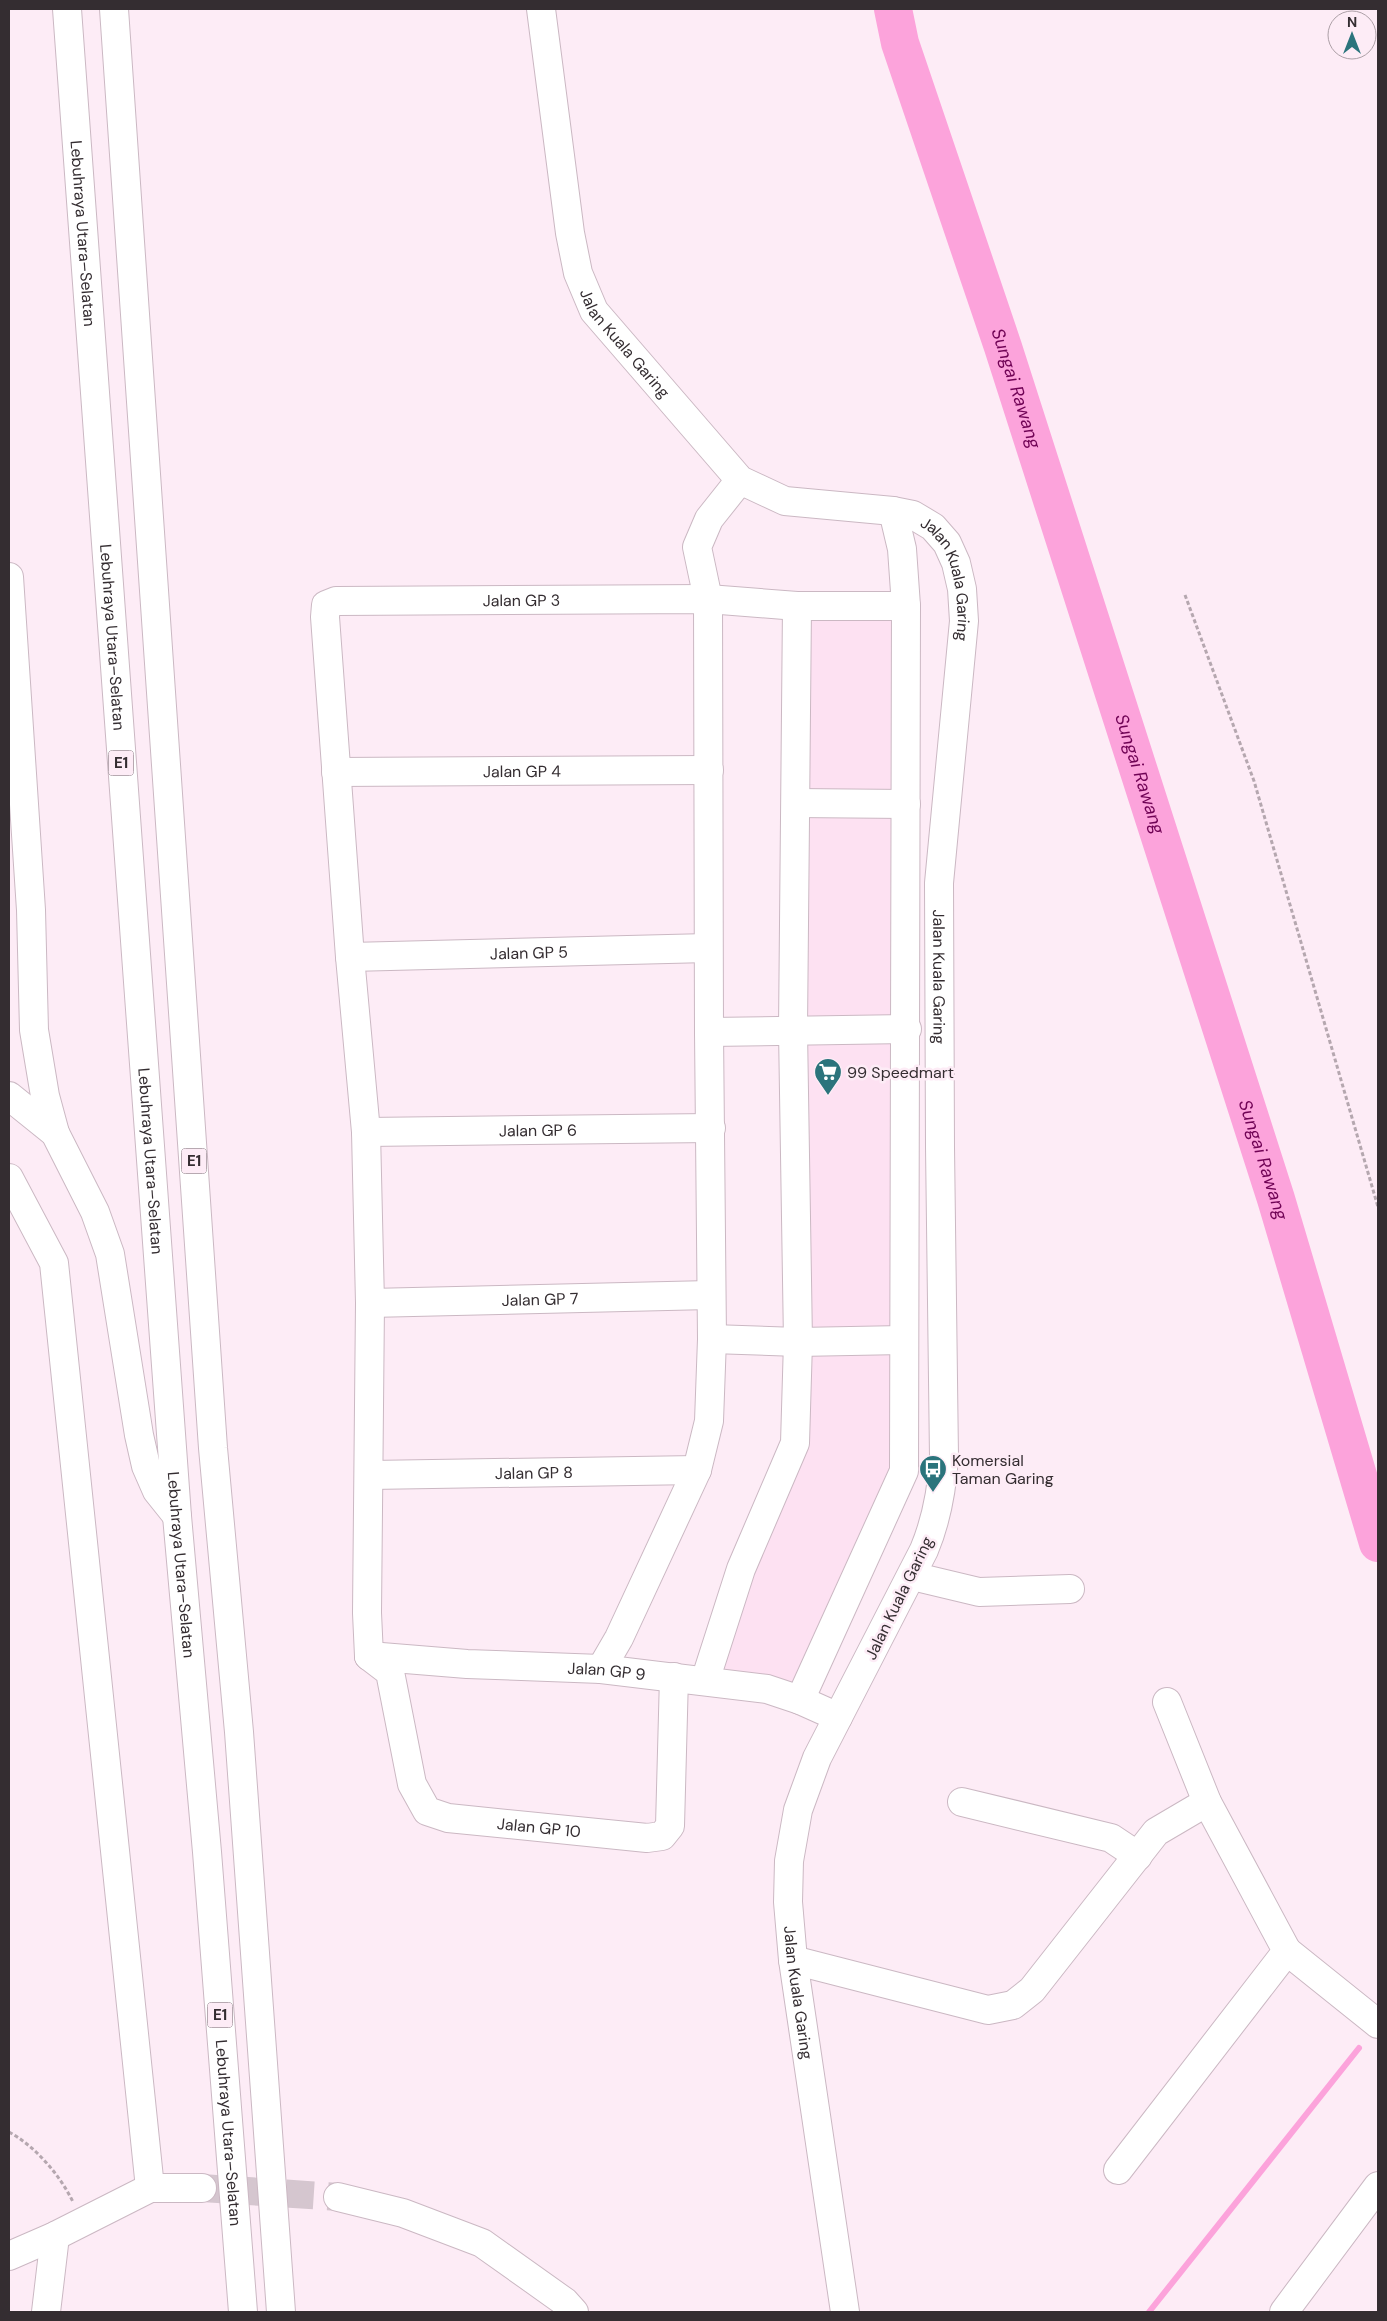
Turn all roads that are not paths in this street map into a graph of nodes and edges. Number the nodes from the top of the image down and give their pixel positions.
1 (67, 9) edge
2 (114, 9) edge
3 (542, 9) edge
4 (740, 480) junction
5 (893, 511) junction
6 (9, 577) edge
7 (708, 599) junction
8 (797, 606) junction
9 (906, 606) junction
10 (709, 770) junction
11 (336, 772) junction
12 (796, 803) junction
13 (906, 804) junction
14 (708, 948) junction
15 (350, 957) junction
16 (793, 1030) junction
17 (907, 1030) junction
18 (709, 1032) junction
19 (9, 1096) edge
20 (711, 1128) junction
21 (366, 1132) junction
22 (55, 1133) junction
23 (9, 1178) edge
24 (710, 1295) junction
25 (370, 1304) junction
26 (712, 1339) junction
27 (903, 1340) junction
28 (798, 1342) junction
29 (697, 1470) junction
30 (370, 1475) junction
31 (177, 1516) junction
32 (912, 1576) junction
33 (1070, 1589) dead end
34 (369, 1656) junction
35 (601, 1669) junction
36 (674, 1677) junction
37 (705, 1681) junction
38 (800, 1700) junction
39 (1167, 1702) dead end
40 (838, 1717) junction
41 (962, 1802) dead end
42 (1207, 1802) junction
43 (1138, 1856) junction
44 (1287, 1951) junction
45 (793, 1960) junction
46 (1378, 2024) edge
47 (1118, 2170) dead end
48 (1378, 2186) edge
49 (150, 2188) junction
50 (202, 2188) tunnel mouth
51 (338, 2197) tunnel mouth
52 (55, 2236) junction
53 (9, 2256) edge
54 (46, 2312) edge
55 (243, 2312) edge
56 (281, 2312) edge
57 (574, 2312) edge
58 (845, 2312) edge
59 (1284, 2312) edge

1 - 31 main road, Lebuhraya Utara–Selatan / E1
2 - 56 main road, E1
3 - 4 main road, Jalan Kuala Garing
4 - 5 main road, Jalan Kuala Garing
4 - 7 main road
5 - 9 main road
5 - 32 main road, Jalan Kuala Garing
6 - 22 main road
7 - 8 main road, Jalan GP 3
7 - 10 main road
7 - 11 main road, Jalan GP 3
8 - 9 main road, Jalan GP 3
8 - 12 main road
9 - 13 main road
10 - 11 main road, Jalan GP 4
10 - 14 main road
11 - 15 main road
12 - 13 main road
12 - 16 main road
13 - 17 main road
14 - 15 main road, Jalan GP 5
14 - 18 main road
15 - 21 main road
16 - 17 main road
16 - 18 main road
16 - 28 main road
17 - 27 main road
18 - 20 main road
19 - 22 main road
20 - 21 main road, Jalan GP 6
20 - 24 main road
21 - 25 main road
22 - 31 main road
23 - 49 main road
24 - 25 main road, Jalan GP 7
24 - 26 main road
25 - 30 main road
26 - 28 main road
26 - 29 main road
27 - 28 main road
27 - 38 main road
28 - 37 main road
29 - 30 main road, Jalan GP 8
29 - 35 main road
30 - 34 main road
31 - 55 main road, Lebuhraya Utara–Selatan / E1
32 - 33 main road
32 - 40 main road, Jalan Kuala Garing
34 - 35 main road, Jalan GP 9
34 - 36 main road, Jalan GP 10
35 - 36 main road, Jalan GP 9
36 - 37 main road, Jalan GP 9
37 - 38 main road, Jalan GP 9
38 - 40 main road, Jalan GP 9
39 - 42 main road
40 - 45 main road, Jalan Kuala Garing
41 - 43 main road
42 - 43 main road
42 - 44 main road
43 - 45 main road
44 - 46 main road
44 - 47 main road
45 - 58 main road, Jalan Kuala Garing
48 - 59 main road
49 - 50 main road
49 - 52 main road
51 - 57 main road
52 - 53 main road
52 - 54 main road

